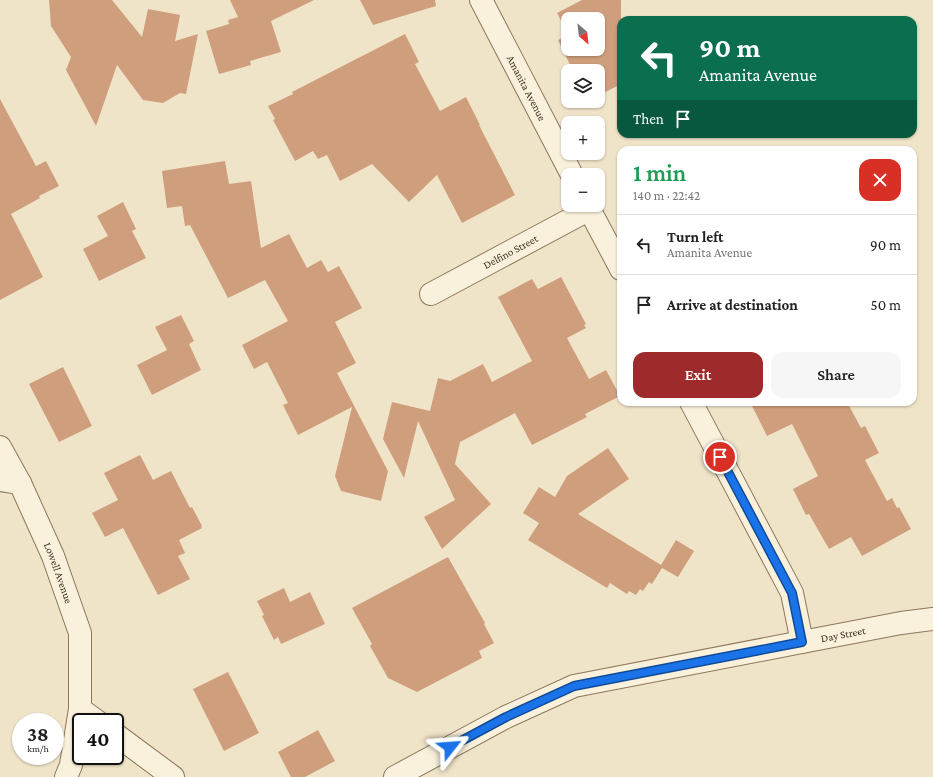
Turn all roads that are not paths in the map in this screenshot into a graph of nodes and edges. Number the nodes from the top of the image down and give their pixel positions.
1 (481, 0) edge
2 (568, 168) edge
3 (580, 212) edge
4 (592, 212) edge
5 (617, 261) edge
6 (431, 294) dead end
7 (693, 406) edge
8 (0, 447) edge
9 (10, 482) edge
10 (933, 619) edge
11 (802, 642) junction
12 (80, 709) junction
13 (86, 713) edge
14 (124, 741) edge
15 (66, 777) edge
16 (173, 777) edge
17 (394, 777) edge

1 - 2 street, Amanita Avenue
3 - 6 street, Delfino Street
4 - 5 street
7 - 11 street
8 - 9 street, Lowell Avenue
9 - 12 street, Lowell Avenue
10 - 11 street, Day Street
11 - 17 street, Day Street
12 - 13 street
12 - 15 street, Lowell Avenue
14 - 16 street

